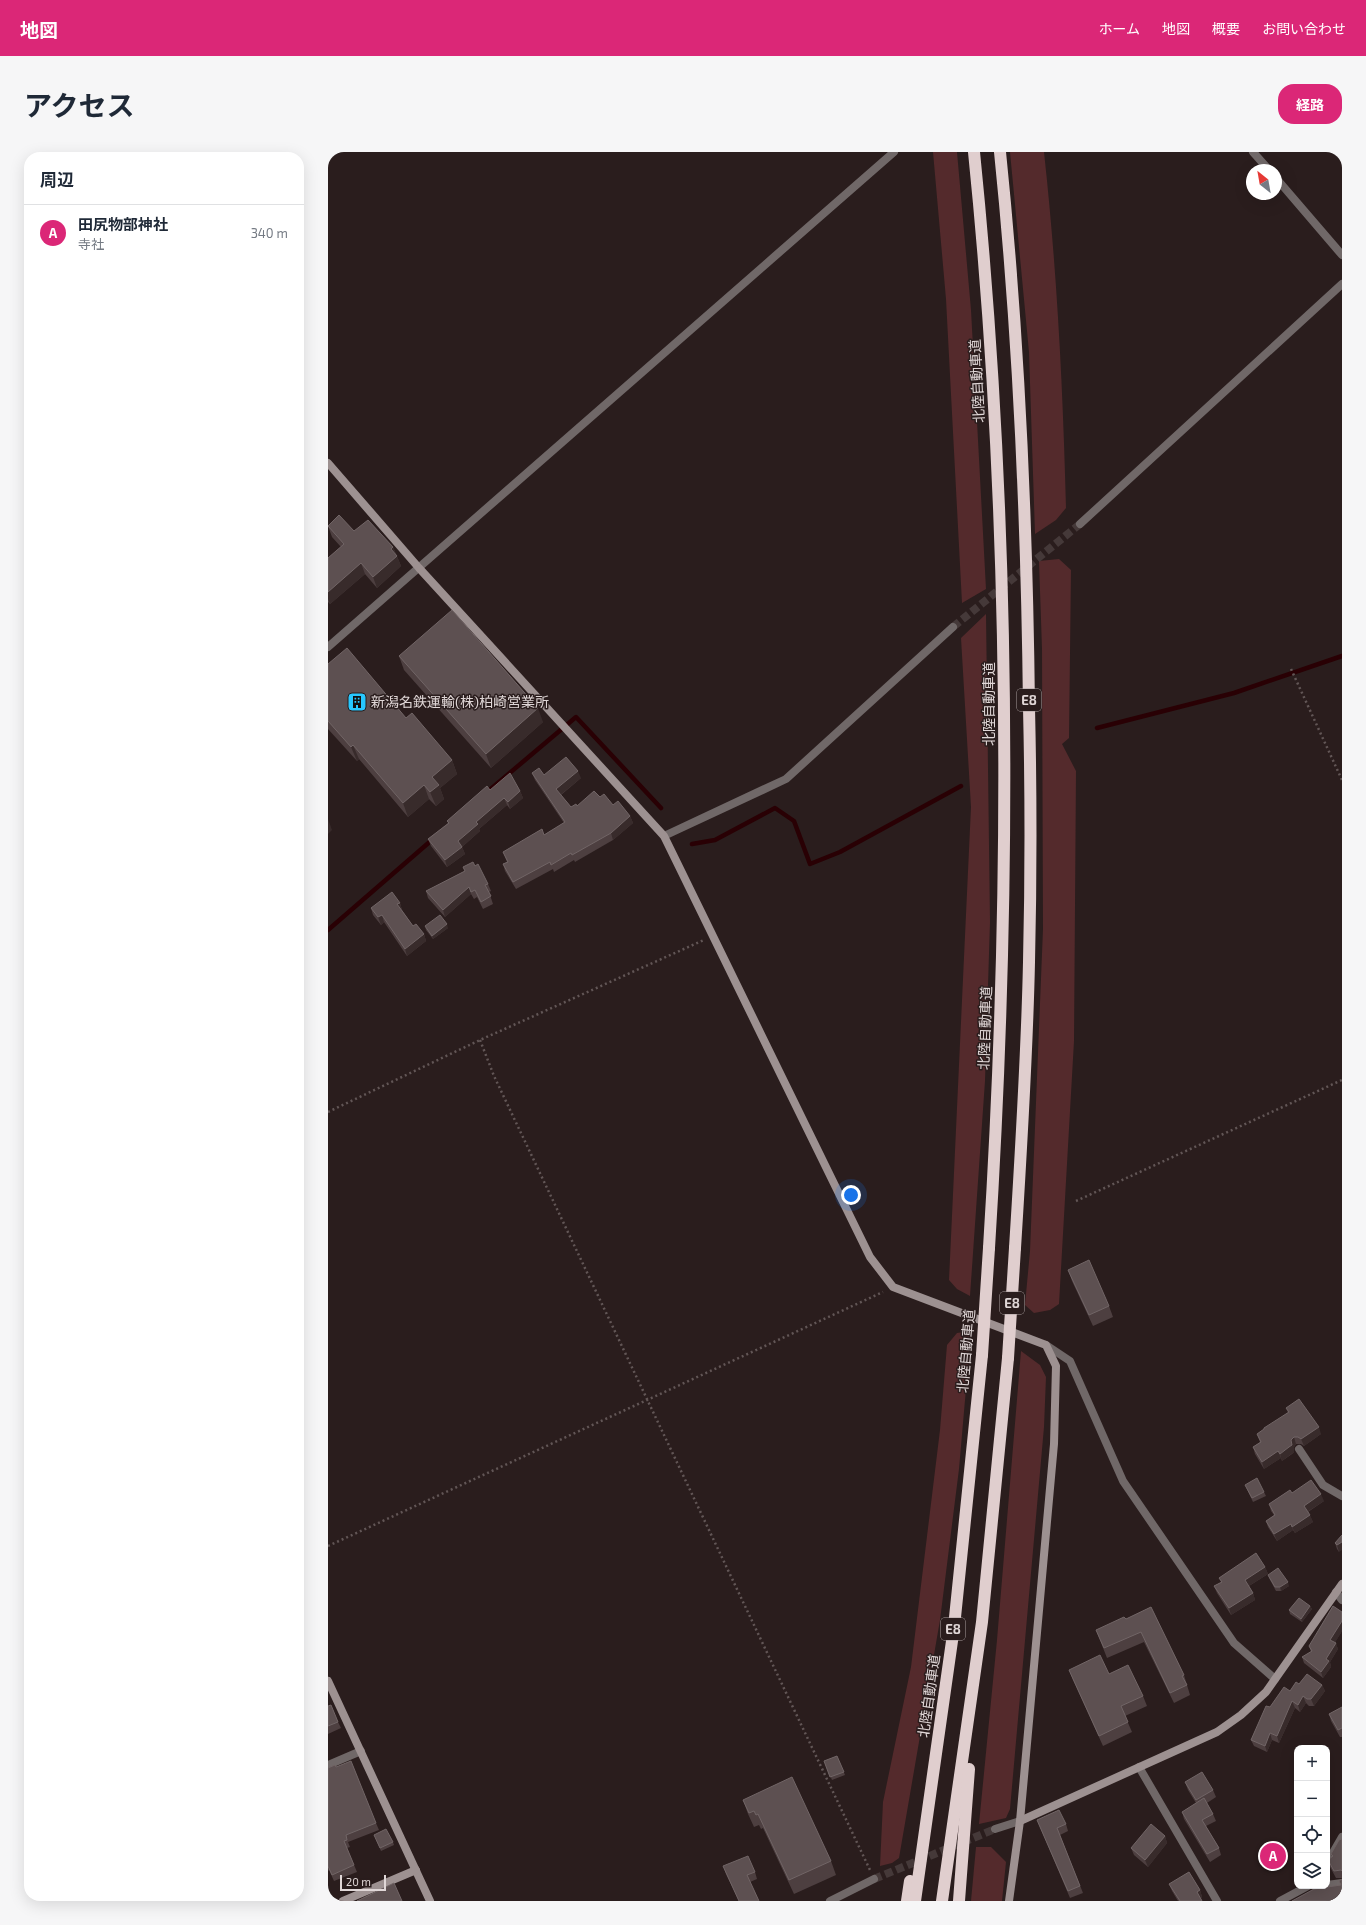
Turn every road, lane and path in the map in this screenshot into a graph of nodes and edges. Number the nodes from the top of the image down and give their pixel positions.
1 (894, 152) edge
2 (974, 152) edge
3 (1000, 152) edge
4 (1253, 152) edge
5 (1264, 164) edge
6 (1282, 185) edge
7 (1342, 255) edge
8 (1342, 284) edge
9 (328, 463) edge
10 (1080, 524) tunnel mouth
11 (420, 568) junction
12 (953, 627) tunnel mouth
13 (328, 647) edge
14 (1291, 669) dead end
15 (1342, 780) edge
16 (664, 836) junction
17 (714, 936) junction
18 (480, 1040) junction
19 (1342, 1080) edge
20 (328, 1112) edge
21 (1076, 1201) dead end
22 (893, 1287) junction
23 (1046, 1345) junction
24 (648, 1398) junction
25 (1299, 1449) dead end
26 (1342, 1496) edge
27 (328, 1546) edge
28 (1342, 1584) edge
29 (1336, 1592) junction
30 (1342, 1600) edge
31 (982, 1622) junction
32 (1275, 1679) junction
33 (328, 1681) edge
34 (361, 1750) junction
35 (328, 1765) edge
36 (1139, 1767) junction
37 (935, 1769) junction
38 (1020, 1821) junction
39 (995, 1829) tunnel mouth
40 (1342, 1837) edge
41 (1330, 1858) edge
42 (416, 1870) junction
43 (874, 1880) joint
44 (1342, 1883) edge
45 (1330, 1885) edge
46 (1303, 1889) edge
47 (343, 1901) edge
48 (430, 1901) edge
49 (830, 1901) edge
50 (907, 1901) edge
51 (915, 1901) edge
52 (942, 1901) edge
53 (959, 1901) edge
54 (1009, 1901) edge
55 (1217, 1901) edge
56 (1280, 1901) edge

1 - 11 street
2 - 37 highway, 北陸自動車道 / E8, bridge
3 - 31 highway, E8, bridge
4 - 5 street
6 - 7 street
8 - 10 street
9 - 11 street
11 - 13 street
11 - 16 street
12 - 16 street
14 - 15 path
16 - 17 street
17 - 18 path
17 - 22 street
18 - 20 path
18 - 24 path
19 - 21 path
22 - 23 street
22 - 24 path
23 - 32 street
23 - 38 street
24 - 27 path
24 - 43 path
25 - 26 street
28 - 29 street
29 - 30 street
29 - 32 street
31 - 52 highway, E8
31 - 53 highway
32 - 36 street
33 - 34 street
34 - 35 street
34 - 42 street
36 - 38 street
36 - 55 street
37 - 50 highway
37 - 51 highway, 北陸自動車道 / E8
38 - 39 street
38 - 54 street
40 - 41 street
42 - 47 street
42 - 48 street
43 - 49 street
44 - 45 street
46 - 56 street

